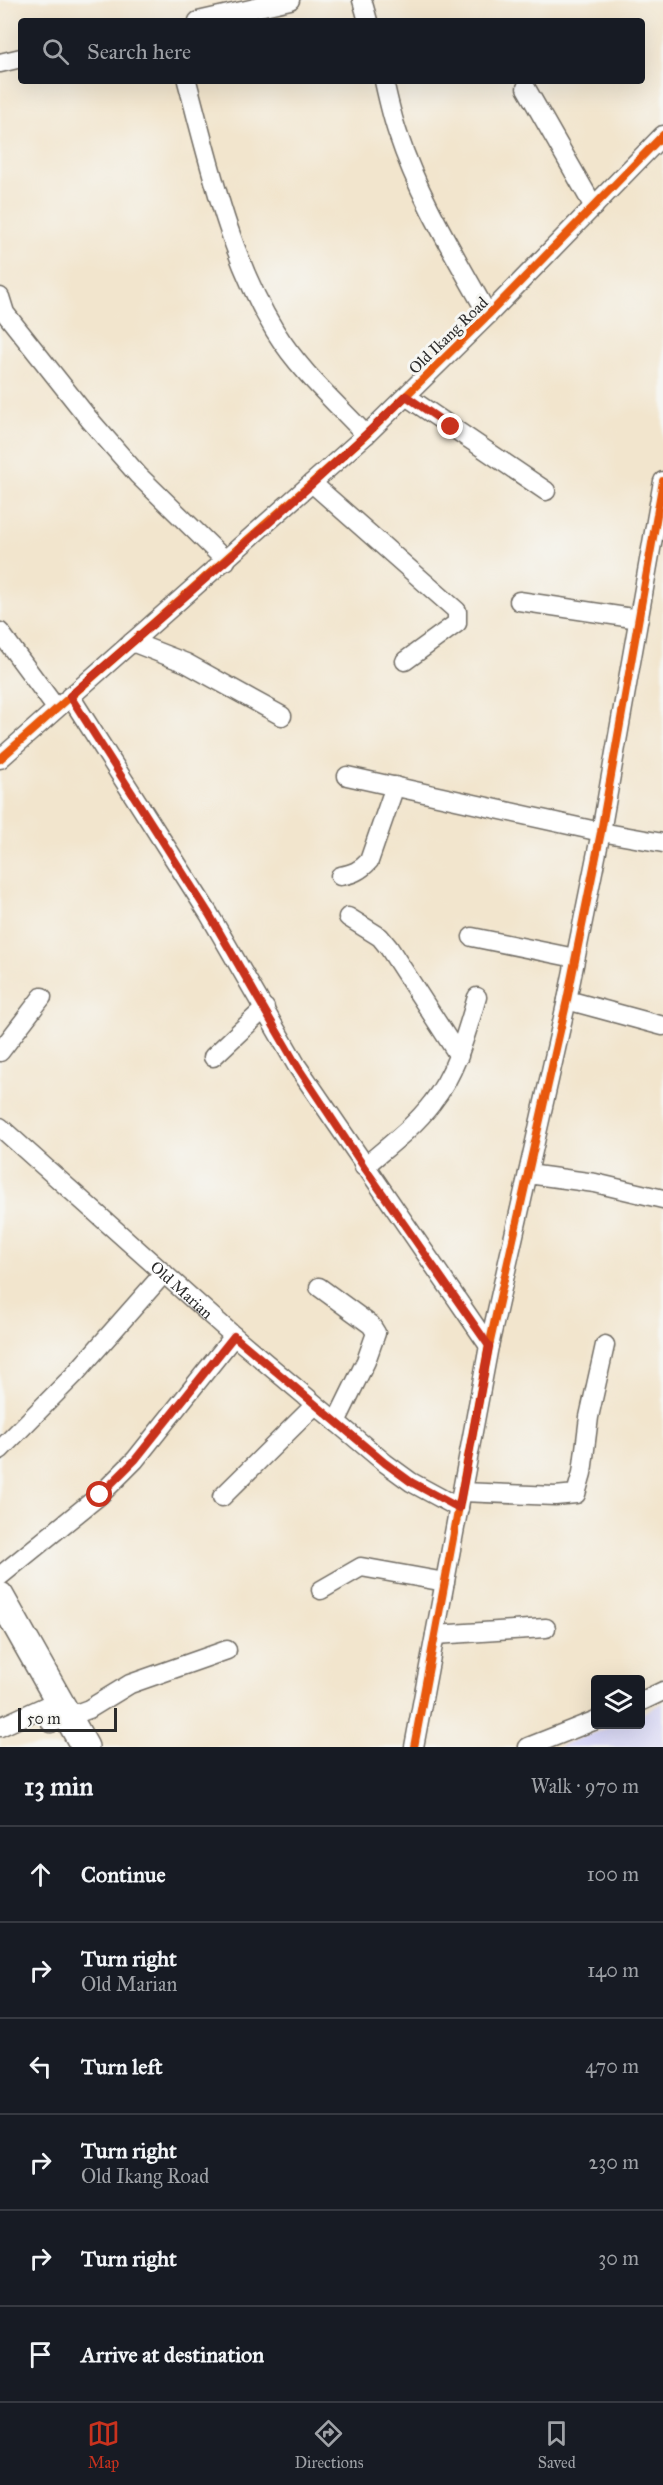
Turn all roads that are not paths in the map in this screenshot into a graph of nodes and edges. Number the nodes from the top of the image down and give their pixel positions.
1 (290, 0) edge
2 (363, 0) edge
3 (211, 18) edge
4 (367, 18) edge
5 (18, 59) edge
6 (0, 63) edge
7 (188, 84) edge
8 (385, 84) edge
9 (526, 88) dead end
10 (663, 135) edge
11 (594, 207) junction
12 (2, 309) edge
13 (488, 315) junction
14 (406, 396) junction
15 (366, 435) junction
16 (663, 482) edge
17 (312, 483) junction
18 (546, 491) dead end
19 (226, 561) junction
20 (519, 602) dead end
21 (639, 619) junction
22 (0, 632) edge
23 (132, 642) junction
24 (405, 661) dead end
25 (63, 702) junction
26 (282, 716) dead end
27 (0, 759) edge
28 (347, 776) dead end
29 (395, 786) junction
30 (601, 832) junction
31 (663, 843) edge
32 (340, 876) dead end
33 (348, 917) dead end
34 (472, 938) dead end
35 (576, 958) junction
36 (42, 997) dead end
37 (477, 997) dead end
38 (567, 1000) junction
39 (265, 1008) junction
40 (663, 1026) edge
41 (0, 1052) edge
42 (459, 1056) junction
43 (213, 1057) dead end
44 (0, 1127) edge
45 (364, 1167) junction
46 (528, 1174) junction
47 (663, 1199) edge
48 (164, 1273) junction
49 (319, 1287) dead end
50 (234, 1336) junction
51 (605, 1345) dead end
52 (489, 1346) junction
53 (315, 1405) junction
54 (336, 1422) junction
55 (0, 1450) edge
56 (222, 1497) dead end
57 (460, 1500) junction
58 (0, 1576) edge
59 (444, 1582) junction
60 (321, 1590) dead end
61 (0, 1596) edge
62 (546, 1628) dead end
63 (0, 1634) edge
64 (435, 1635) junction
65 (227, 1650) dead end
66 (663, 1691) edge
67 (645, 1700) edge
68 (55, 1712) junction
69 (591, 1722) edge
70 (0, 1727) edge
71 (64, 1747) edge
72 (85, 1747) edge
73 (414, 1747) edge
74 (528, 1747) edge

1 - 3 street
2 - 4 street
5 - 6 street
7 - 15 street
8 - 13 street
9 - 11 street
10 - 11 street, Old Ikang Road
11 - 13 street, Old Ikang Road
12 - 19 street
13 - 14 street, Old Ikang Road
14 - 15 street, Old Ikang Road
14 - 18 street
15 - 17 street, Old Ikang Road
16 - 21 street
17 - 19 street, Old Ikang Road
17 - 24 street
19 - 23 street, Old Ikang Road
20 - 21 street
21 - 30 street
22 - 25 street
23 - 25 street, Old Ikang Road
23 - 26 street
25 - 27 street, Old Ikang Road
25 - 39 street
28 - 29 street
29 - 30 street
29 - 32 street
30 - 31 street
30 - 35 street
33 - 42 street
34 - 35 street
35 - 38 street
36 - 41 street
37 - 42 street
38 - 40 street
38 - 46 street
39 - 43 street
39 - 45 street
42 - 45 street
44 - 48 street, Old Marian
45 - 52 street
46 - 47 street
46 - 52 street
48 - 50 street, Old Marian
48 - 55 street
49 - 54 street
50 - 53 street, Old Marian
50 - 58 street
51 - 57 street
52 - 57 street
53 - 54 street, Old Marian
53 - 56 street
54 - 57 street, Old Marian
57 - 59 street
59 - 60 street
59 - 64 street
61 - 68 highway
62 - 64 street
63 - 68 highway
64 - 73 street
65 - 68 street
66 - 67 street
68 - 70 street
68 - 71 highway
68 - 72 highway
69 - 74 street

